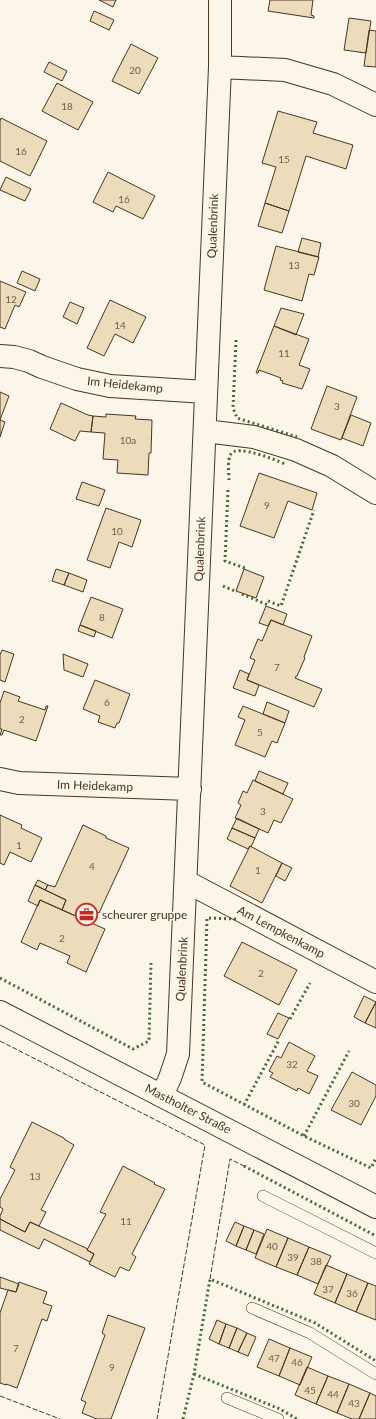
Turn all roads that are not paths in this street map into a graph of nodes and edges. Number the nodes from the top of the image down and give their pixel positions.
1 (220, 0) edge
2 (220, 67) junction
3 (376, 105) edge
4 (0, 356) edge
5 (206, 392) junction
6 (205, 431) junction
7 (376, 493) edge
8 (0, 779) edge
9 (190, 789) junction
10 (186, 882) junction
11 (376, 982) edge
12 (0, 1012) edge
13 (162, 1095) junction
14 (263, 1196) dead end
15 (376, 1207) edge
16 (376, 1253) edge
17 (252, 1308) dead end
18 (376, 1374) edge
19 (227, 1398) dead end
20 (278, 1419) edge

1 - 2 street, Qualenbrink
2 - 3 street
2 - 5 street, Qualenbrink
4 - 5 street, Im Heidekamp
5 - 6 street, Qualenbrink
6 - 7 street
6 - 9 street, Qualenbrink
8 - 9 street, Im Heidekamp
9 - 10 street, Qualenbrink
10 - 11 street, Am Lempkenkamp
10 - 13 street, Qualenbrink
12 - 13 street, Mastholter Straße
13 - 15 street, Mastholter Straße
14 - 16 lane
17 - 18 lane
19 - 20 lane

